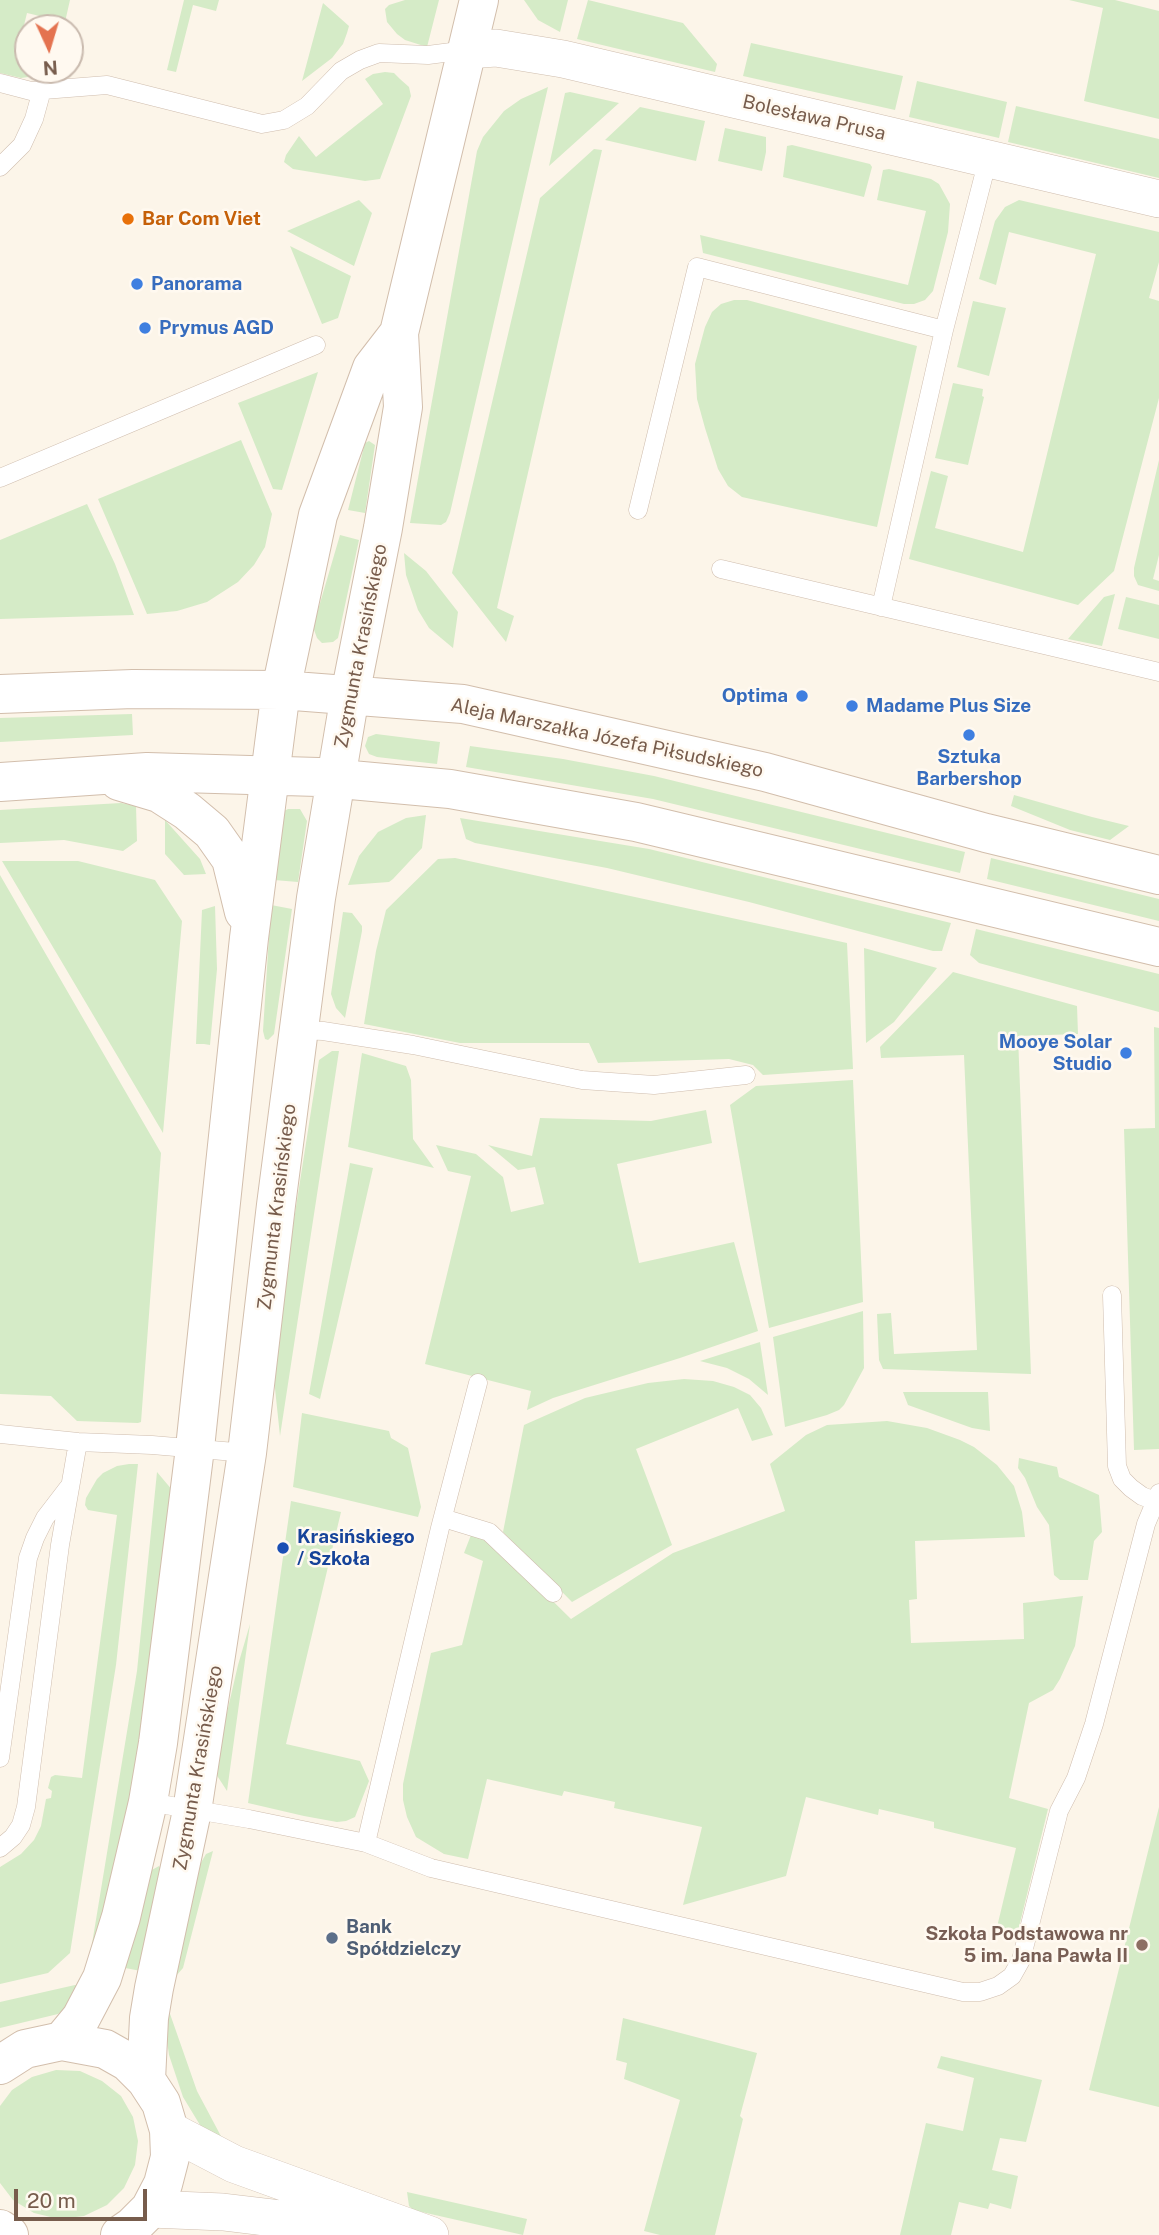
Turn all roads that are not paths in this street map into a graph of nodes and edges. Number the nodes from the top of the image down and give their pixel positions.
1 (479, 0) edge
2 (467, 50) junction
3 (0, 83) edge
4 (42, 90) junction
5 (988, 159) junction
6 (0, 167) edge
7 (1159, 199) edge
8 (944, 330) junction
9 (399, 333) junction
10 (316, 345) dead end
11 (0, 478) edge
12 (638, 510) dead end
13 (721, 569) dead end
14 (881, 607) junction
15 (1159, 672) edge
16 (281, 690) junction
17 (0, 694) edge
18 (350, 695) junction
19 (272, 775) junction
20 (93, 776) junction
21 (337, 779) junction
22 (0, 782) edge
23 (1159, 875) edge
24 (249, 938) junction
25 (1159, 947) edge
26 (298, 1030) junction
27 (746, 1075) dead end
28 (1112, 1295) dead end
29 (478, 1383) dead end
30 (0, 1434) edge
31 (78, 1442) junction
32 (195, 1448) junction
33 (247, 1453) junction
34 (72, 1482) junction
35 (1157, 1497) edge
36 (443, 1518) junction
37 (552, 1592) dead end
38 (0, 1758) edge
39 (148, 1802) junction
40 (192, 1811) junction
41 (366, 1843) junction
42 (0, 1848) edge
43 (62, 2041) junction
44 (0, 2065) edge
45 (146, 2080) junction
46 (169, 2130) junction
47 (134, 2226) edge
48 (0, 2229) edge
49 (9, 2235) edge
50 (418, 2235) edge
51 (430, 2235) edge

1 - 2 street, Zygmunta Krasińskiego
2 - 4 lane
2 - 5 street, Bolesława Prusa
2 - 9 street, Zygmunta Krasińskiego
3 - 4 lane
4 - 6 lane
5 - 7 street, Bolesława Prusa
5 - 8 lane
8 - 12 lane
8 - 14 lane
9 - 16 street, Zygmunta Krasińskiego
9 - 18 street, Zygmunta Krasińskiego
10 - 11 lane
13 - 14 lane
14 - 15 lane
16 - 17 street, Aleja Marszałka Józefa Piłsudskiego
16 - 18 street, Aleja Marszałka Józefa Piłsudskiego
16 - 19 street, Zygmunta Krasińskiego
18 - 21 street, Zygmunta Krasińskiego
18 - 23 street, Aleja Marszałka Józefa Piłsudskiego
19 - 20 street
19 - 21 street
19 - 24 street, Zygmunta Krasińskiego
20 - 22 street
20 - 24 street
21 - 25 street
21 - 26 street, Zygmunta Krasińskiego
24 - 32 street, Zygmunta Krasińskiego
26 - 27 lane
26 - 33 street, Zygmunta Krasińskiego
28 - 35 lane
29 - 36 lane
30 - 31 lane
31 - 32 lane
31 - 34 lane
32 - 33 lane
32 - 39 street, Zygmunta Krasińskiego
33 - 40 street, Zygmunta Krasińskiego
34 - 38 lane
34 - 42 lane
35 - 41 lane
36 - 37 lane
36 - 41 lane
39 - 40 lane
39 - 43 street, Zygmunta Krasińskiego
40 - 41 lane
40 - 45 street, Zygmunta Krasińskiego
43 - 44 street
43 - 45 street
45 - 46 street
46 - 47 street
46 - 51 street
47 - 50 street
48 - 49 street

